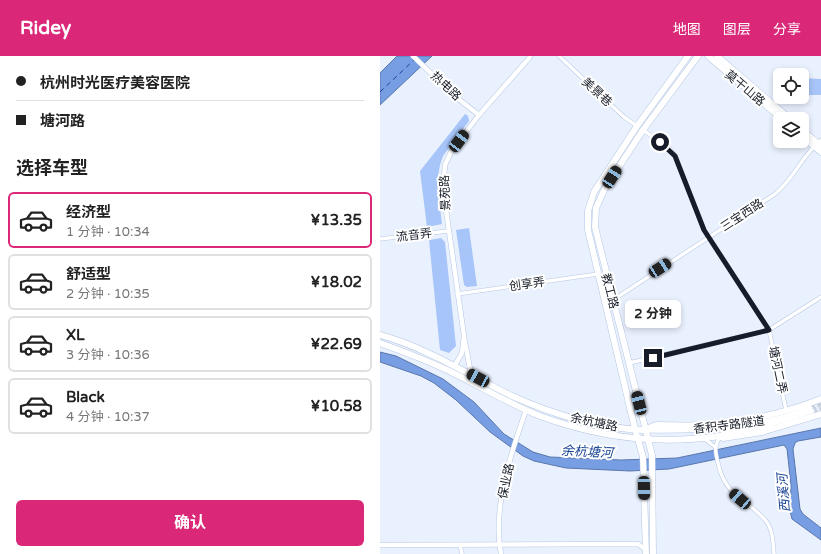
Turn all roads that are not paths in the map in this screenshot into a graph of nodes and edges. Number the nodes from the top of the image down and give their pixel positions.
1 (414, 56) edge
2 (559, 56) edge
3 (688, 56) edge
4 (698, 56) edge
5 (708, 56) edge
6 (717, 56) edge
7 (530, 57) edge
8 (774, 112) edge
9 (782, 112) edge
10 (479, 115) junction
11 (637, 126) junction
12 (643, 130) junction
13 (809, 136) edge
14 (809, 140) edge
15 (818, 144) edge
16 (821, 152) edge
17 (448, 231) junction
18 (708, 237) junction
19 (380, 239) edge
20 (598, 274) junction
21 (457, 294) junction
22 (821, 297) edge
23 (612, 300) junction
24 (769, 330) junction
25 (380, 335) edge
26 (464, 336) junction
27 (380, 343) edge
28 (629, 363) junction
29 (455, 365) junction
30 (471, 374) junction
31 (821, 399) edge
32 (526, 410) junction
33 (786, 410) junction
34 (821, 414) edge
35 (635, 429) junction
36 (646, 430) junction
37 (720, 436) junction
38 (638, 438) junction
39 (704, 438) junction
40 (648, 439) junction
41 (714, 447) junction
42 (646, 537) junction
43 (638, 544) junction
44 (380, 545) edge
45 (460, 545) junction
46 (499, 545) junction
47 (646, 552) edge
48 (462, 554) edge
49 (501, 554) edge
50 (654, 554) edge
51 (774, 554) edge

1 - 10 street, 热电路
2 - 11 street, 美景巷
3 - 11 main road, 教工路
4 - 12 main road, 教工路
5 - 8 main road, 莫干山路
6 - 9 main road, 莫干山路
7 - 10 street, 景苑路
10 - 17 street, 景苑路
11 - 20 main road, 教工路
12 - 18 street, 塘河二弄
12 - 23 main road, 教工路
13 - 15 main road
14 - 15 main road
15 - 16 main road
15 - 18 street, 三宝西路
17 - 19 street, 流音弄
17 - 21 street, 景苑路
18 - 23 street, 三宝西路
18 - 24 street, 塘河二弄
20 - 21 street, 创享弄
20 - 35 main road, 教工路
21 - 26 street, 景苑路
22 - 24 street
23 - 28 main road, 教工路
24 - 28 street
24 - 33 street, 塘河二弄
25 - 29 main road, 余杭塘路
26 - 29 street, 景苑路
26 - 30 street, 景苑路
27 - 32 main road, 余杭塘路
28 - 36 main road, 教工路
29 - 30 main road, 余杭塘路
30 - 35 main road, 余杭塘路
31 - 33 main road, 余杭塘路
32 - 38 main road, 余杭塘路
32 - 46 street, 保业路
33 - 36 main road, 余杭塘路
34 - 37 main road, 余杭塘路
35 - 36 main road, 余杭塘路
35 - 38 main road, 教工路
36 - 37 main road, 香积寺路隧道
36 - 40 main road, 教工路
37 - 39 main road, 余杭塘路
37 - 41 street
38 - 40 main road, 余杭塘路
38 - 42 main road, 教工路
39 - 40 main road, 余杭塘路
39 - 41 street
40 - 50 main road, 教工路
41 - 51 street
42 - 43 street
42 - 47 main road, 教工路
43 - 46 street
43 - 47 street
44 - 45 street
45 - 46 street
45 - 48 street
46 - 49 street, 保业路

